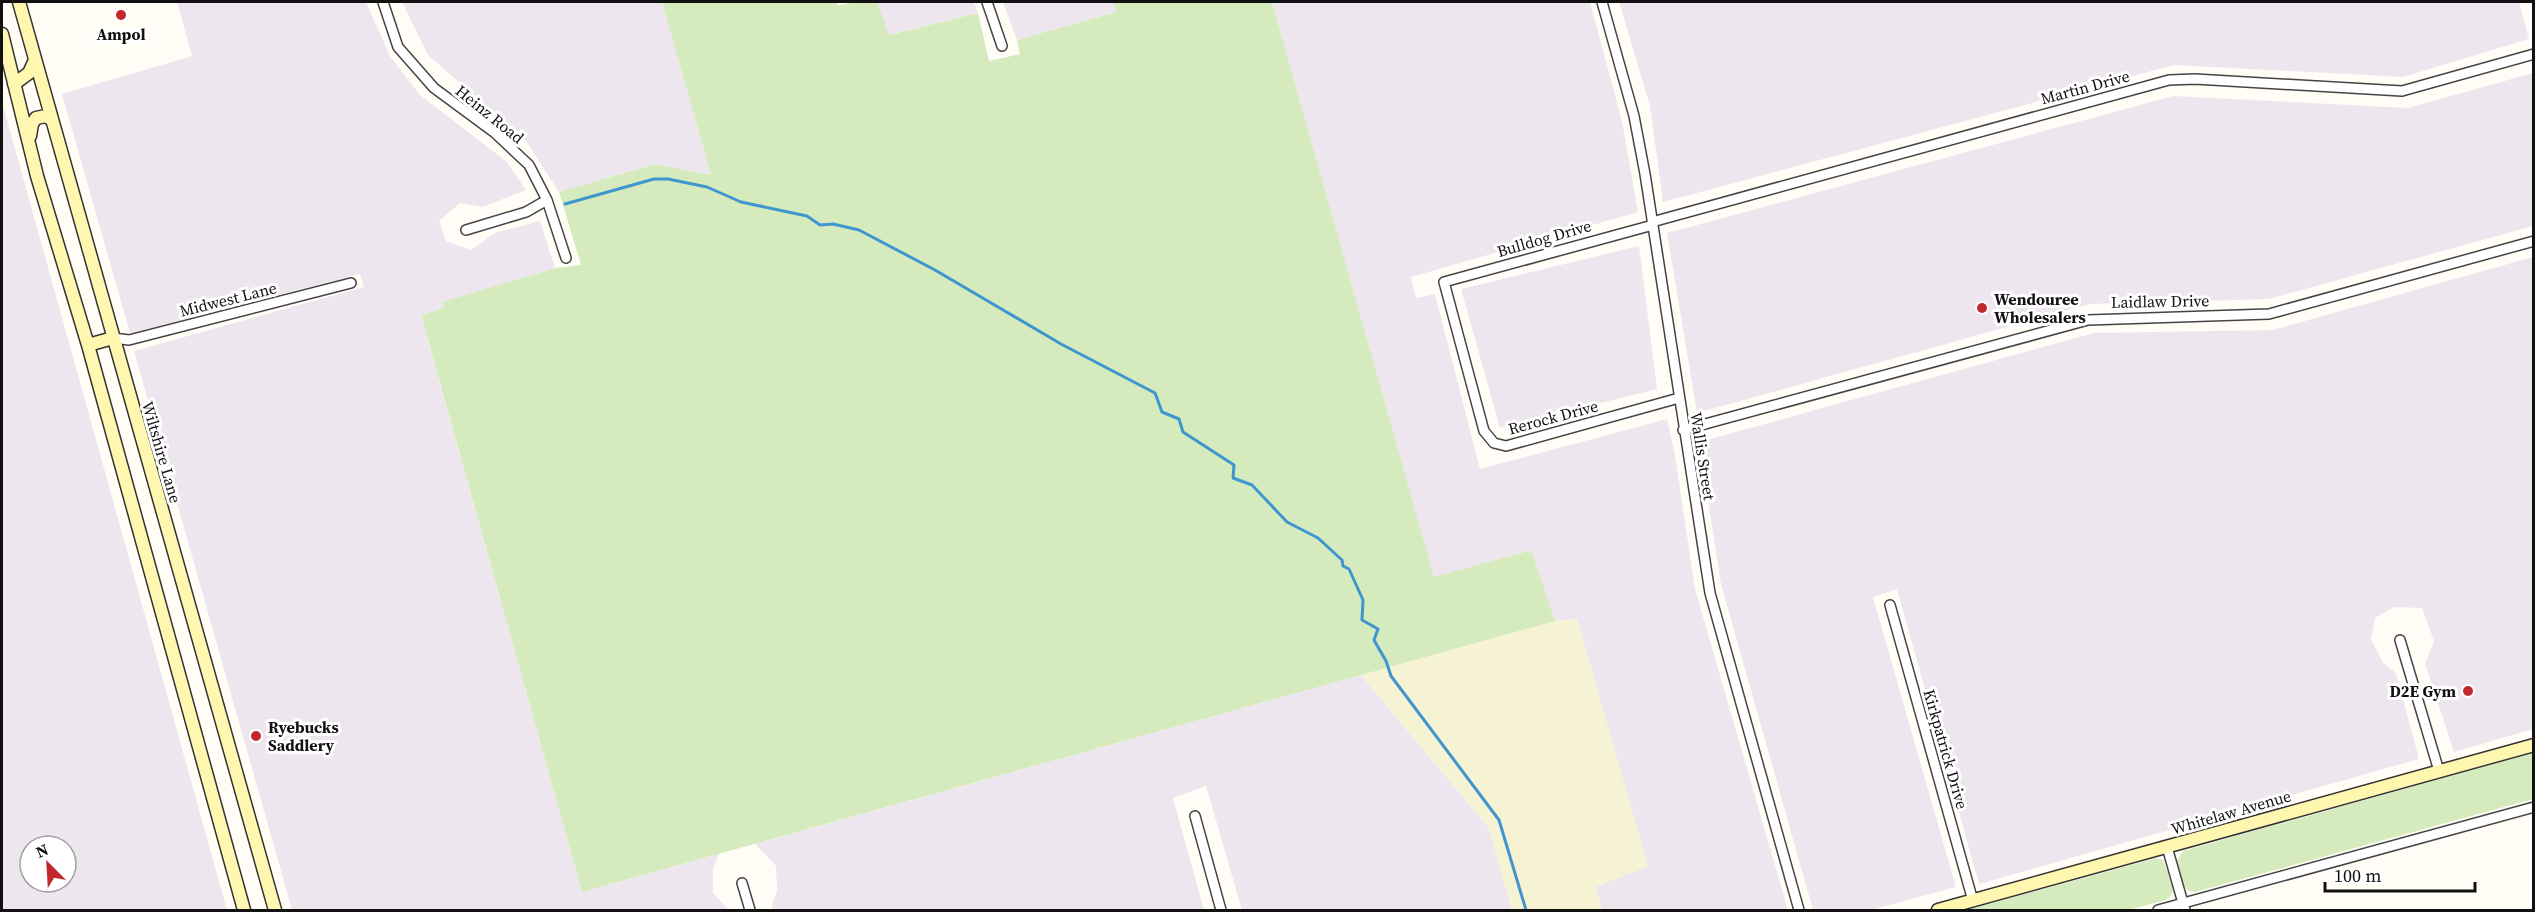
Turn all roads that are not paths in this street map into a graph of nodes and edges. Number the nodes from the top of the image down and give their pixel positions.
1 (19, 2) edge
2 (383, 2) edge
3 (987, 2) edge
4 (1602, 2) edge
5 (2, 34) edge
6 (1002, 46) dead end
7 (2534, 54) edge
8 (35, 60) junction
9 (14, 84) junction
10 (52, 120) junction
11 (29, 144) junction
12 (547, 200) junction
13 (1653, 223) junction
14 (466, 230) dead end
15 (2534, 241) edge
16 (566, 258) dead end
17 (1444, 282) joint
18 (351, 283) dead end
19 (113, 338) junction
20 (88, 345) junction
21 (1679, 398) junction
22 (1683, 430) junction
23 (1890, 605) dead end
24 (2400, 640) dead end
25 (2534, 745) edge
26 (2439, 771) junction
27 (2534, 807) edge
28 (1195, 816) dead end
29 (2167, 848) junction
30 (742, 883) dead end
31 (1973, 901) junction
32 (2184, 907) edge
33 (244, 910) edge
34 (275, 910) edge
35 (750, 910) edge
36 (1221, 910) edge
37 (1799, 910) edge
38 (1938, 910) edge
39 (2158, 910) edge

1 - 8 main road, Wiltshire Lane
2 - 12 street, Heinz Road
3 - 6 street
4 - 13 street, Wallis Street
5 - 9 main road
7 - 13 street, Martin Drive
8 - 9 main road
8 - 10 main road, Wiltshire Lane
9 - 11 main road
10 - 11 main road
10 - 19 main road, Wiltshire Lane
11 - 20 main road
12 - 14 street
12 - 16 street, Heinz Road
13 - 17 street, Bulldog Drive
13 - 21 street, Wallis Street
15 - 22 street, Laidlaw Drive
17 - 21 street, Rerock Drive
18 - 19 street, Midwest Lane
19 - 20 main road
19 - 34 main road, Wiltshire Lane
20 - 33 main road
21 - 22 street, Wallis Street
22 - 37 street, Wallis Street
23 - 31 street, Kirkpatrick Drive
24 - 26 street
25 - 26 main road, Whitelaw Avenue
26 - 29 main road, Whitelaw Avenue
27 - 32 street
28 - 36 street
29 - 31 main road, Whitelaw Avenue
29 - 32 street
30 - 35 street
31 - 38 main road, Whitelaw Avenue
32 - 39 street

